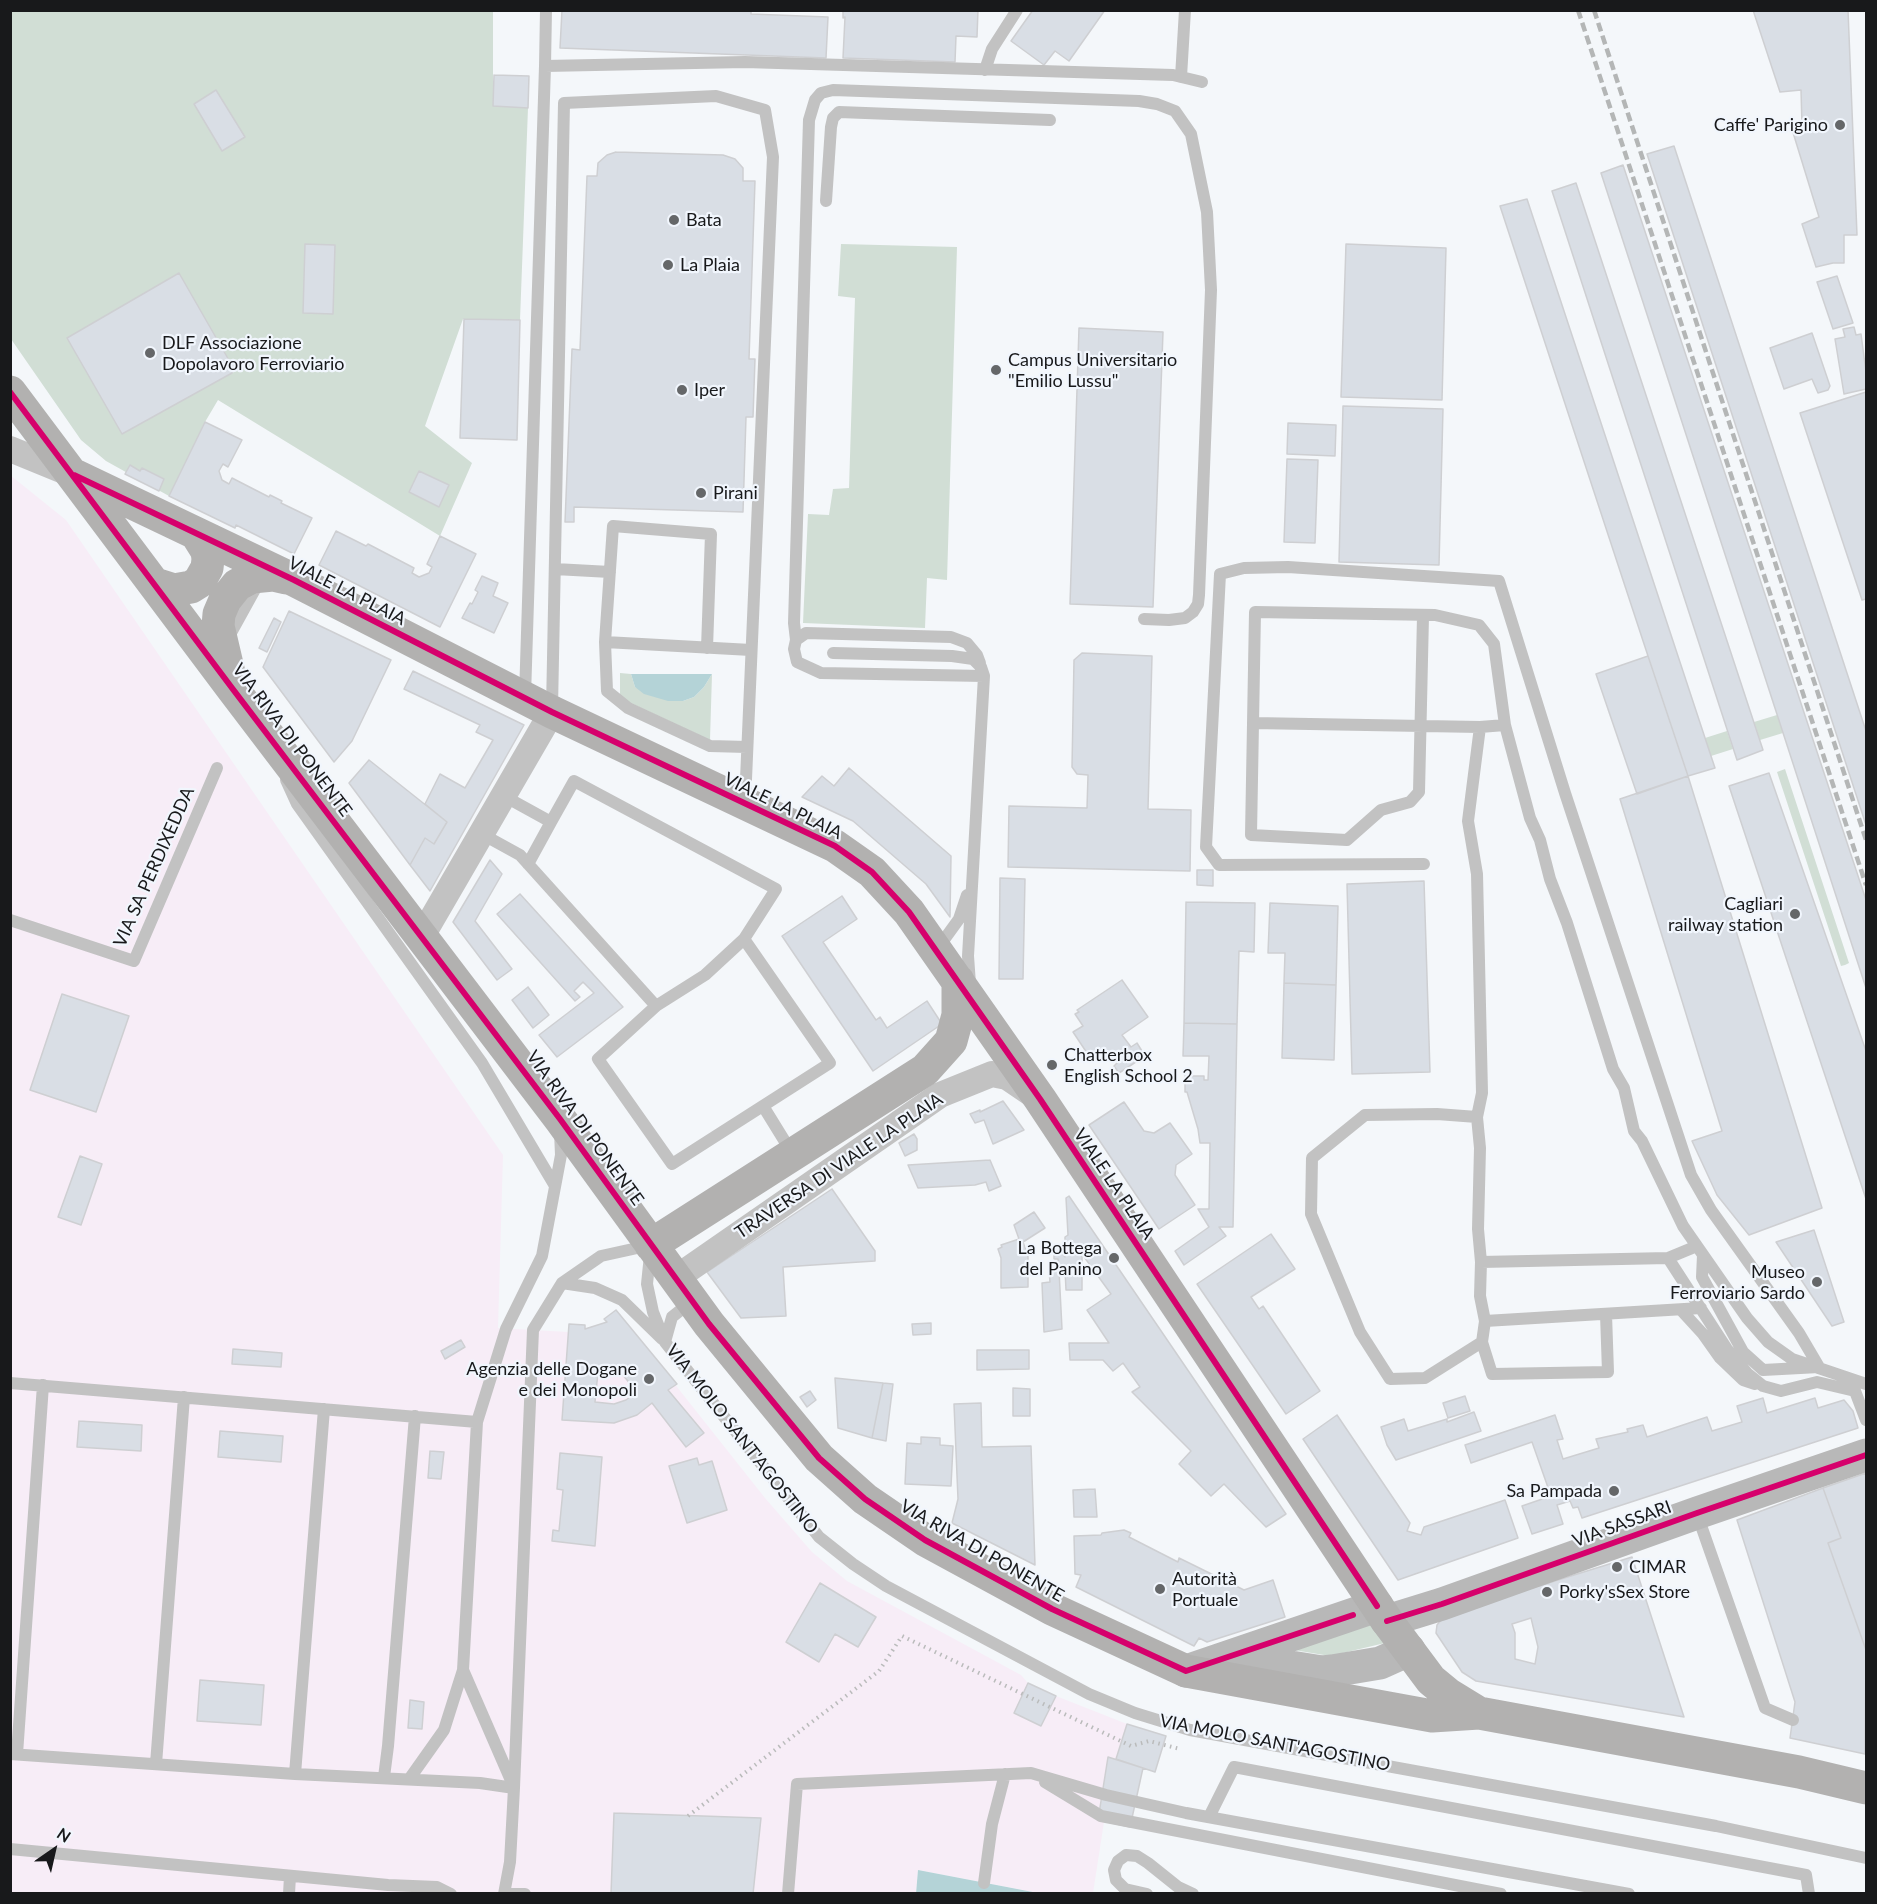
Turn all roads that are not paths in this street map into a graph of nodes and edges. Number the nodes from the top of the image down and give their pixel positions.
1 (546, 10) edge
2 (1017, 10) edge
3 (1185, 10) edge
4 (545, 66) junction
5 (986, 70) junction
6 (1181, 77) junction
7 (1202, 82) dead end
8 (957, 94) junction
9 (955, 116) junction
10 (1050, 120) dead end
11 (826, 201) dead end
12 (10, 392) edge
13 (10, 449) edge
14 (71, 474) junction
15 (197, 535) junction
16 (555, 569) junction
17 (610, 572) junction
18 (278, 578) junction
19 (155, 584) junction
20 (1424, 615) junction
21 (1144, 619) dead end
22 (796, 640) junction
23 (605, 642) junction
24 (707, 648) junction
25 (751, 650) junction
26 (833, 653) dead end
27 (983, 672) junction
28 (232, 688) junction
29 (538, 705) junction
30 (1253, 723) junction
31 (1505, 725) junction
32 (1421, 726) junction
33 (263, 727) junction
34 (1480, 727) junction
35 (747, 747) junction
36 (217, 768) dead end
37 (502, 795) junction
38 (745, 803) junction
39 (551, 822) junction
40 (480, 833) junction
41 (528, 864) junction
42 (1424, 864) dead end
43 (972, 880) junction
44 (10, 920) edge
45 (422, 936) junction
46 (744, 939) junction
47 (937, 951) junction
48 (964, 990) junction
49 (657, 1006) junction
50 (1040, 1099) junction
51 (763, 1106) junction
52 (1477, 1117) junction
53 (560, 1119) junction
54 (793, 1154) junction
55 (555, 1186) junction
56 (651, 1245) junction
57 (1700, 1250) junction
58 (1668, 1258) junction
59 (1481, 1262) junction
60 (676, 1278) junction
61 (562, 1282) junction
62 (1701, 1308) junction
63 (1681, 1310) junction
64 (701, 1313) junction
65 (1606, 1314) junction
66 (1485, 1321) junction
67 (665, 1342) junction
68 (1482, 1342) junction
69 (1819, 1367) junction
70 (10, 1383) edge
71 (1866, 1384) edge
72 (43, 1385) junction
73 (1763, 1386) junction
74 (184, 1397) junction
75 (324, 1409) junction
76 (415, 1416) junction
77 (1866, 1420) edge
78 (477, 1422) junction
79 (1866, 1455) edge
80 (1697, 1513) junction
81 (1372, 1614) junction
82 (1409, 1650) junction
83 (1230, 1658) junction
84 (463, 1670) junction
85 (1186, 1671) junction
86 (1479, 1713) junction
87 (1793, 1720) dead end
88 (14, 1754) edge
89 (156, 1764) junction
90 (1031, 1773) junction
91 (295, 1774) junction
92 (1005, 1774) junction
93 (384, 1777) junction
94 (410, 1778) junction
95 (514, 1788) junction
96 (1866, 1788) edge
97 (1209, 1816) junction
98 (10, 1849) edge
99 (1866, 1858) edge
100 (290, 1876) junction
101 (984, 1883) dead end
102 (389, 1889) edge
103 (289, 1893) edge
104 (451, 1893) edge
105 (504, 1893) edge
106 (510, 1893) edge
107 (525, 1893) edge
108 (788, 1893) edge
109 (1147, 1893) edge
110 (1193, 1893) edge
111 (1501, 1893) edge
112 (1629, 1893) edge
113 (1809, 1893) edge

1 - 4 lane
2 - 5 lane
3 - 6 lane
4 - 5 lane
4 - 29 lane
5 - 6 lane
6 - 7 lane
8 - 9 lane
8 - 21 lane
8 - 22 lane
9 - 10 lane
9 - 11 lane
12 - 14 main road, VIA RIVA DI PONENTE
13 - 14 street
14 - 15 main road, VIALE LA PLAIA
14 - 19 main road, VIA RIVA DI PONENTE
15 - 18 main road, VIALE LA PLAIA
15 - 19 main road
16 - 17 lane
16 - 25 lane
16 - 29 lane
17 - 23 lane
17 - 24 lane
18 - 28 main road, VIALE LA PLAIA
18 - 29 main road, VIALE LA PLAIA
19 - 28 main road, VIA RIVA DI PONENTE
20 - 30 lane
20 - 31 lane
20 - 32 lane
22 - 27 lane
22 - 27 lane
23 - 24 lane
23 - 35 lane
24 - 25 lane
25 - 35 lane
26 - 27 lane
27 - 43 lane
28 - 33 main road, VIA RIVA DI PONENTE
29 - 37 street
29 - 38 main road, VIALE LA PLAIA
30 - 32 lane
30 - 32 lane
31 - 34 lane
31 - 57 lane
32 - 34 lane
33 - 45 main road, VIA RIVA DI PONENTE
33 - 55 lane
34 - 52 lane
35 - 38 lane
36 - 44 lane, VIA SA PERDIXEDDA
37 - 39 lane
37 - 40 street
38 - 47 main road, VIALE LA PLAIA
39 - 41 lane
39 - 46 lane
40 - 41 lane
40 - 45 street
41 - 49 lane
42 - 69 lane
43 - 47 lane
43 - 48 lane
45 - 53 main road, VIA RIVA DI PONENTE
46 - 49 lane
46 - 51 lane
47 - 48 main road, VIALE LA PLAIA
48 - 50 main road, VIALE LA PLAIA
48 - 54 main road, TRAVERSA DI VIALE LA PLAIA
49 - 51 lane
50 - 60 street, TRAVERSA DI VIALE LA PLAIA
50 - 81 main road, VIALE LA PLAIA
51 - 54 lane
52 - 59 lane
52 - 68 lane
53 - 55 lane
53 - 56 main road, VIA RIVA DI PONENTE
54 - 56 main road, TRAVERSA DI VIALE LA PLAIA
55 - 78 lane
56 - 60 main road, VIA RIVA DI PONENTE
56 - 61 lane
56 - 67 lane, VIA MOLO SANT'AGOSTINO
57 - 58 lane
57 - 69 lane
57 - 69 lane
58 - 59 lane
58 - 62 lane
59 - 66 lane
60 - 64 main road, VIA RIVA DI PONENTE
61 - 67 lane
61 - 95 lane
62 - 63 lane
62 - 73 lane
63 - 65 lane
63 - 73 lane
64 - 67 lane
64 - 85 main road, VIA RIVA DI PONENTE
65 - 66 lane
65 - 68 lane
66 - 68 lane
67 - 99 lane, VIA MOLO SANT'AGOSTINO
69 - 71 lane
70 - 72 lane
72 - 74 lane
72 - 88 lane
73 - 77 lane
74 - 75 lane
74 - 89 lane
75 - 76 lane
75 - 91 lane
76 - 78 lane
76 - 93 lane
78 - 84 lane
79 - 80 street, VIA SASSARI
80 - 81 street, VIA SASSARI
80 - 87 lane
81 - 82 main road
81 - 83 street, VIA SASSARI
82 - 83 street, VIA SASSARI
82 - 86 main road
83 - 85 street, VIA SASSARI
84 - 94 lane
84 - 95 lane
85 - 86 main road
86 - 96 main road
88 - 89 lane
89 - 91 lane
90 - 92 lane
90 - 97 lane
90 - 111 lane
91 - 93 lane
92 - 101 lane
92 - 108 lane
93 - 94 lane
94 - 95 lane
95 - 105 lane
97 - 112 lane
97 - 113 lane
98 - 100 lane
100 - 102 lane
100 - 103 lane
102 - 104 lane
106 - 107 lane
109 - 110 lane

